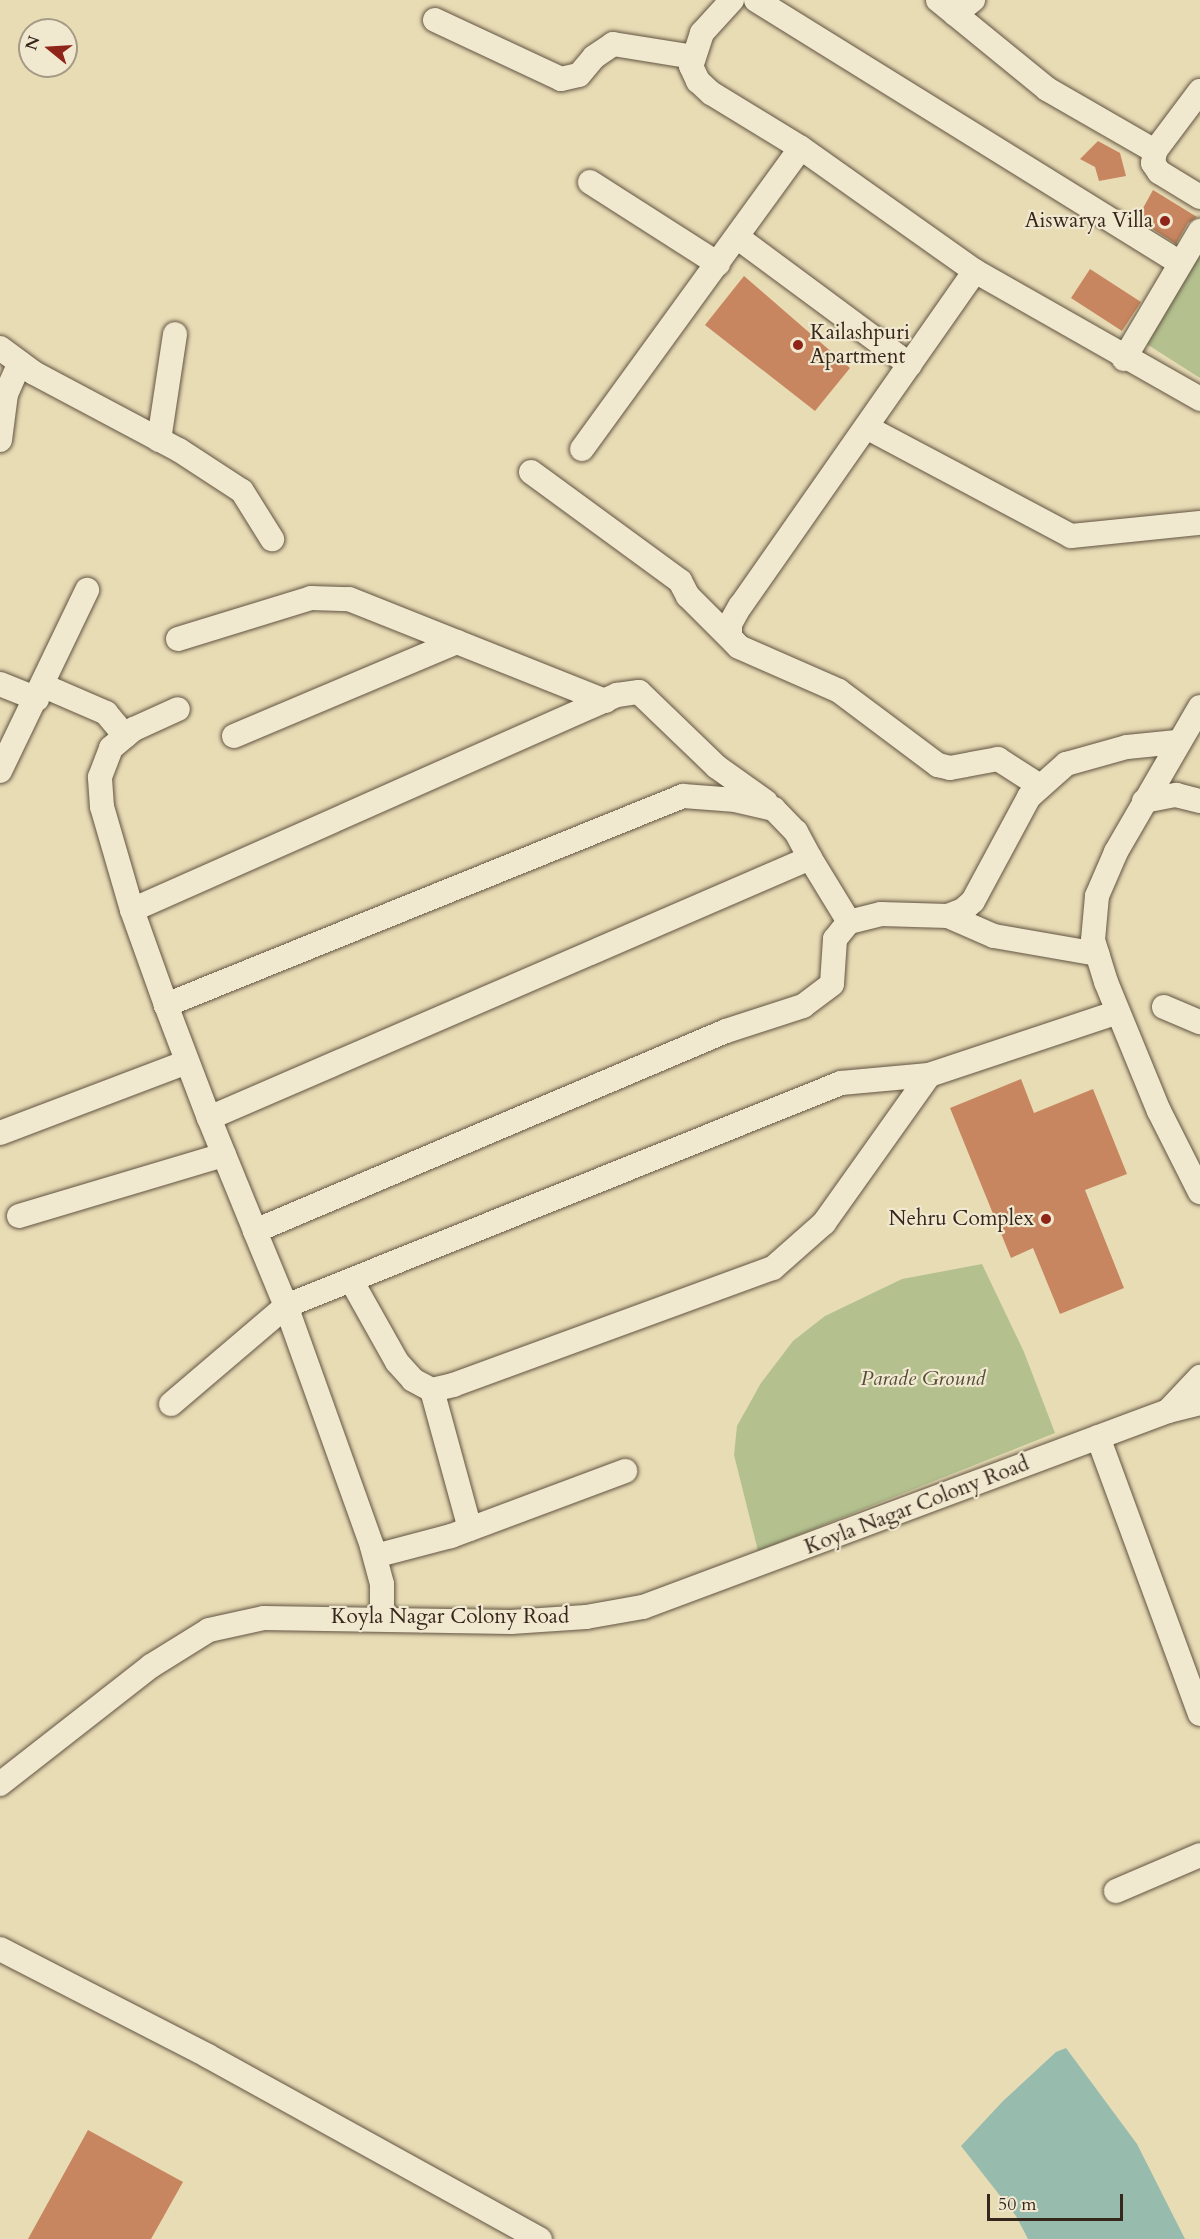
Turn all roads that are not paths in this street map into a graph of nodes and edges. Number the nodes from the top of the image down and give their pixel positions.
1 (732, 0) edge
2 (756, 0) edge
3 (955, 5) edge
4 (435, 20) dead end
5 (693, 57) junction
6 (1200, 91) edge
7 (801, 148) junction
8 (1155, 151) junction
9 (590, 182) dead end
10 (1200, 197) edge
11 (1200, 231) edge
12 (737, 237) junction
13 (1180, 263) junction
14 (718, 264) junction
15 (975, 271) junction
16 (175, 334) dead end
17 (0, 348) edge
18 (1124, 359) junction
19 (20, 363) junction
20 (910, 365) junction
21 (1200, 399) edge
22 (868, 428) junction
23 (0, 440) edge
24 (159, 440) junction
25 (582, 449) dead end
26 (531, 472) dead end
27 (1200, 523) edge
28 (272, 539) dead end
29 (87, 590) dead end
30 (178, 639) dead end
31 (457, 642) junction
32 (739, 647) junction
33 (0, 684) edge
34 (40, 692) junction
35 (605, 701) junction
36 (1200, 707) edge
37 (178, 709) dead end
38 (125, 736) junction
39 (234, 736) dead end
40 (1177, 742) junction
41 (717, 767) junction
42 (0, 771) edge
43 (1158, 774) junction
44 (1040, 786) junction
45 (1176, 795) junction
46 (683, 796) junction
47 (1144, 801) junction
48 (1200, 801) edge
49 (774, 809) junction
50 (810, 858) junction
51 (132, 910) junction
52 (948, 916) junction
53 (849, 922) junction
54 (1097, 954) junction
55 (166, 1005) junction
56 (1164, 1007) dead end
57 (1118, 1012) junction
58 (1200, 1022) edge
59 (187, 1062) junction
60 (928, 1075) junction
61 (209, 1118) junction
62 (0, 1133) edge
63 (224, 1155) junction
64 (1200, 1192) edge
65 (19, 1216) dead end
66 (255, 1231) junction
67 (351, 1280) junction
68 (286, 1306) junction
69 (1200, 1377) edge
70 (432, 1390) junction
71 (1200, 1403) edge
72 (171, 1404) dead end
73 (1168, 1411) junction
74 (1098, 1437) junction
75 (625, 1471) dead end
76 (470, 1529) junction
77 (375, 1556) junction
78 (382, 1618) junction
79 (1200, 1714) edge
80 (0, 1784) edge
81 (1200, 1855) edge
82 (1116, 1891) dead end
83 (0, 1949) edge
84 (540, 2239) edge

1 - 5 street
2 - 13 street
3 - 8 street
4 - 5 street
5 - 7 street
6 - 8 street
7 - 12 street
7 - 15 street
8 - 10 street
9 - 14 street
11 - 13 street
12 - 14 street
12 - 20 street
13 - 18 street
14 - 25 street
15 - 18 street
15 - 20 street
16 - 24 street
17 - 19 street
18 - 21 street
19 - 23 street
19 - 24 street
20 - 22 street
22 - 27 street
22 - 32 street
24 - 28 street
26 - 32 street
29 - 34 street
30 - 31 street
31 - 35 street
31 - 39 street
32 - 44 street
33 - 34 street
34 - 38 street
34 - 42 street
35 - 41 street
35 - 51 street
36 - 40 street
37 - 38 street
38 - 51 street
40 - 43 street
40 - 44 street
41 - 46 street
41 - 49 street
43 - 45 street
43 - 47 street
44 - 52 street
45 - 47 street
45 - 48 street
46 - 49 street
46 - 55 street
47 - 54 street
49 - 50 street
50 - 53 street
50 - 61 street
51 - 55 street
52 - 53 street
52 - 54 street
53 - 66 street
54 - 57 street
55 - 59 street
56 - 58 street
57 - 60 street
57 - 64 street
59 - 61 street
59 - 62 street
60 - 67 street
60 - 70 street
61 - 63 street
63 - 65 street
63 - 66 street
66 - 68 street
67 - 68 street
67 - 70 street
68 - 72 street
68 - 77 street
69 - 73 street
70 - 76 street
71 - 73 street, Koyla Nagar Colony Road
73 - 74 street, Koyla Nagar Colony Road
74 - 78 street, Koyla Nagar Colony Road
74 - 79 street
75 - 76 street
76 - 77 street
77 - 78 street
78 - 80 street, Koyla Nagar Colony Road
81 - 82 street
83 - 84 street

